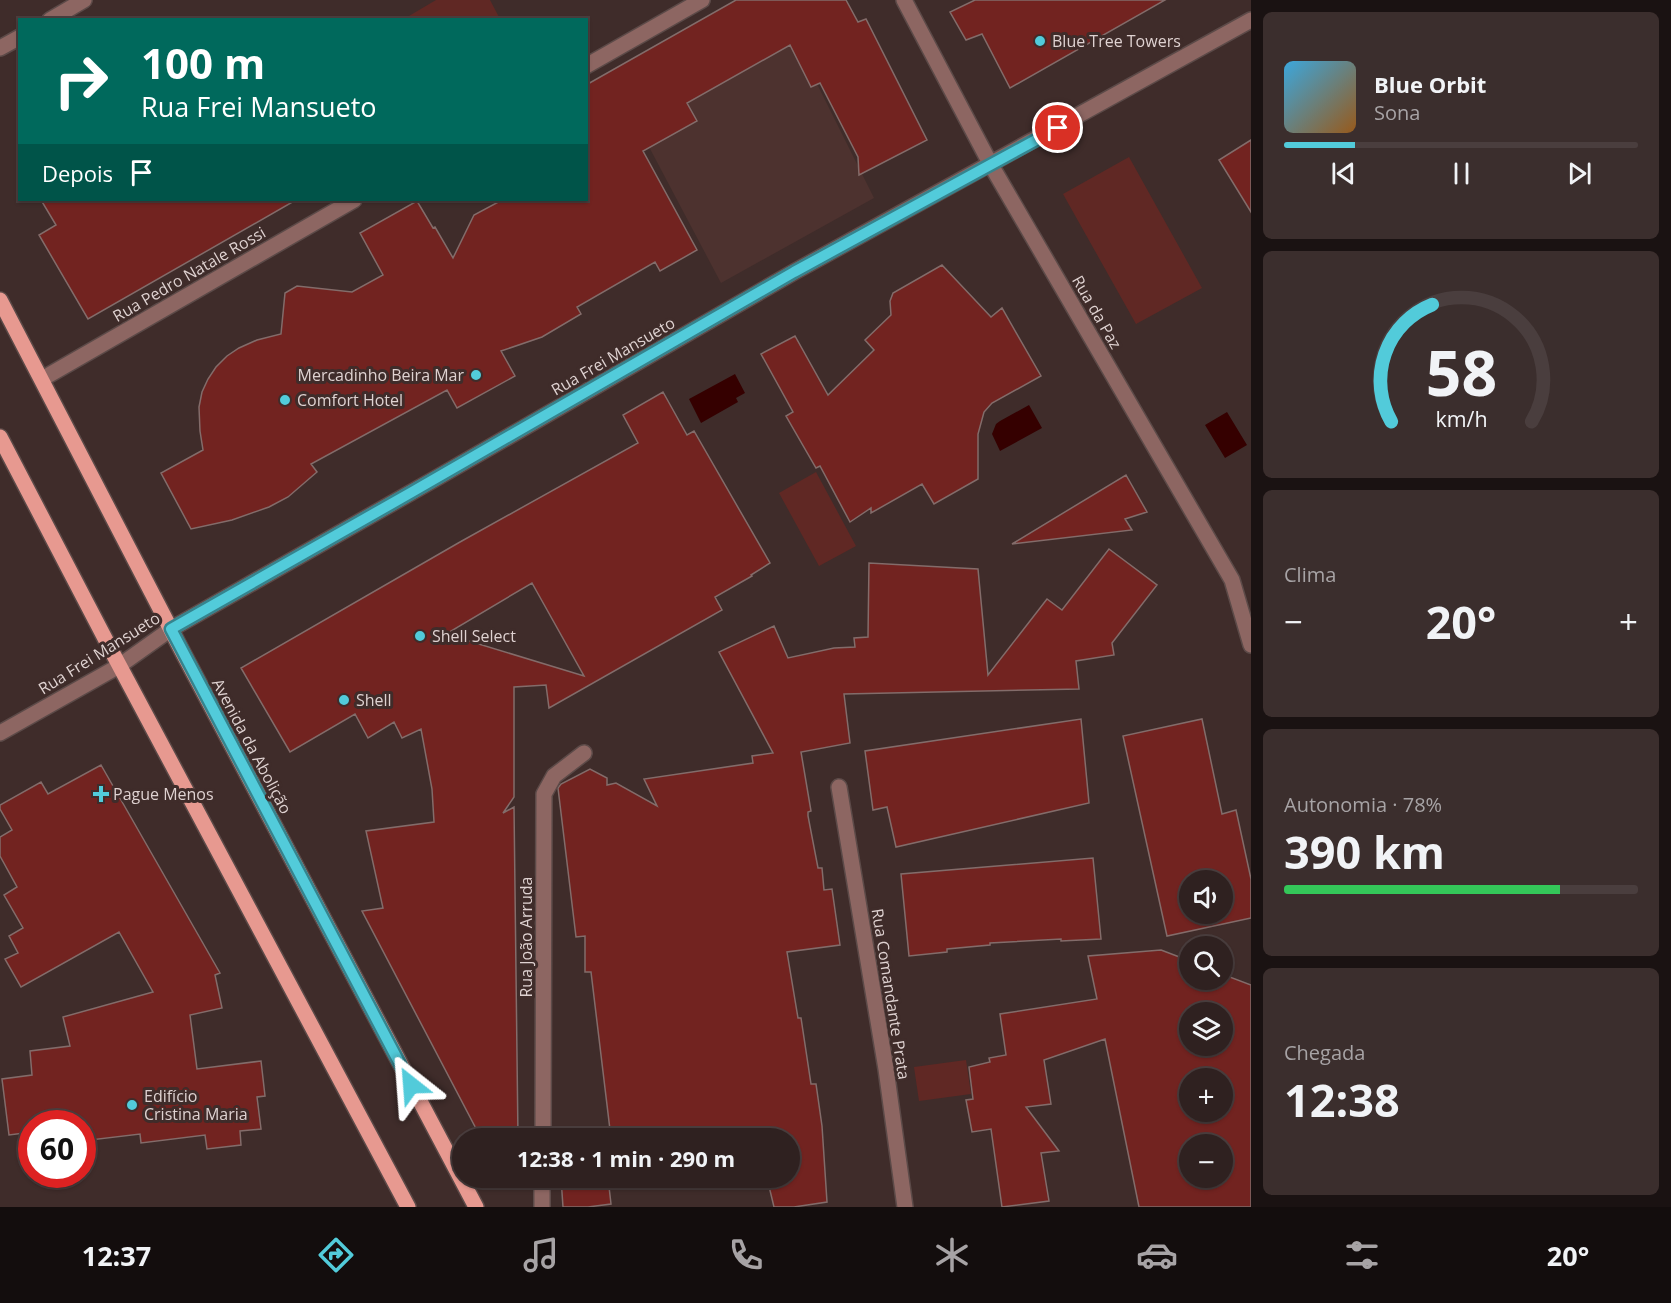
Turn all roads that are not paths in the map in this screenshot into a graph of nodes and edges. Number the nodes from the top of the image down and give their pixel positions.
1 (84, 0) edge
2 (702, 0) edge
3 (904, 0) edge
4 (53, 18) edge
5 (1251, 20) edge
6 (18, 38) edge
7 (0, 48) edge
8 (588, 65) edge
9 (991, 165) junction
10 (352, 201) edge
11 (0, 300) edge
12 (42, 379) junction
13 (0, 437) edge
14 (171, 629) junction
15 (1251, 645) edge
16 (119, 666) junction
17 (0, 733) edge
18 (584, 753) dead end
19 (839, 787) dead end
20 (543, 1128) edge
21 (542, 1188) edge
22 (408, 1207) edge
23 (476, 1207) edge
24 (542, 1207) edge
25 (905, 1207) edge

1 - 4 street
2 - 8 street
3 - 9 street, Rua da Paz
5 - 9 street, Rua Frei Mansueto
6 - 7 street
9 - 14 street, Rua Frei Mansueto
9 - 15 street, Rua da Paz
10 - 12 street, Rua Pedro Natale Rossi
11 - 12 main road, Avenida da Abolição
12 - 14 main road, Avenida da Abolição
13 - 16 main road
14 - 16 street, Rua Frei Mansueto
14 - 23 main road, Avenida da Abolição
16 - 17 street, Rua Frei Mansueto
16 - 22 main road
18 - 20 street, Rua João Arruda
19 - 25 street, Rua Comandante Prata
21 - 24 street

